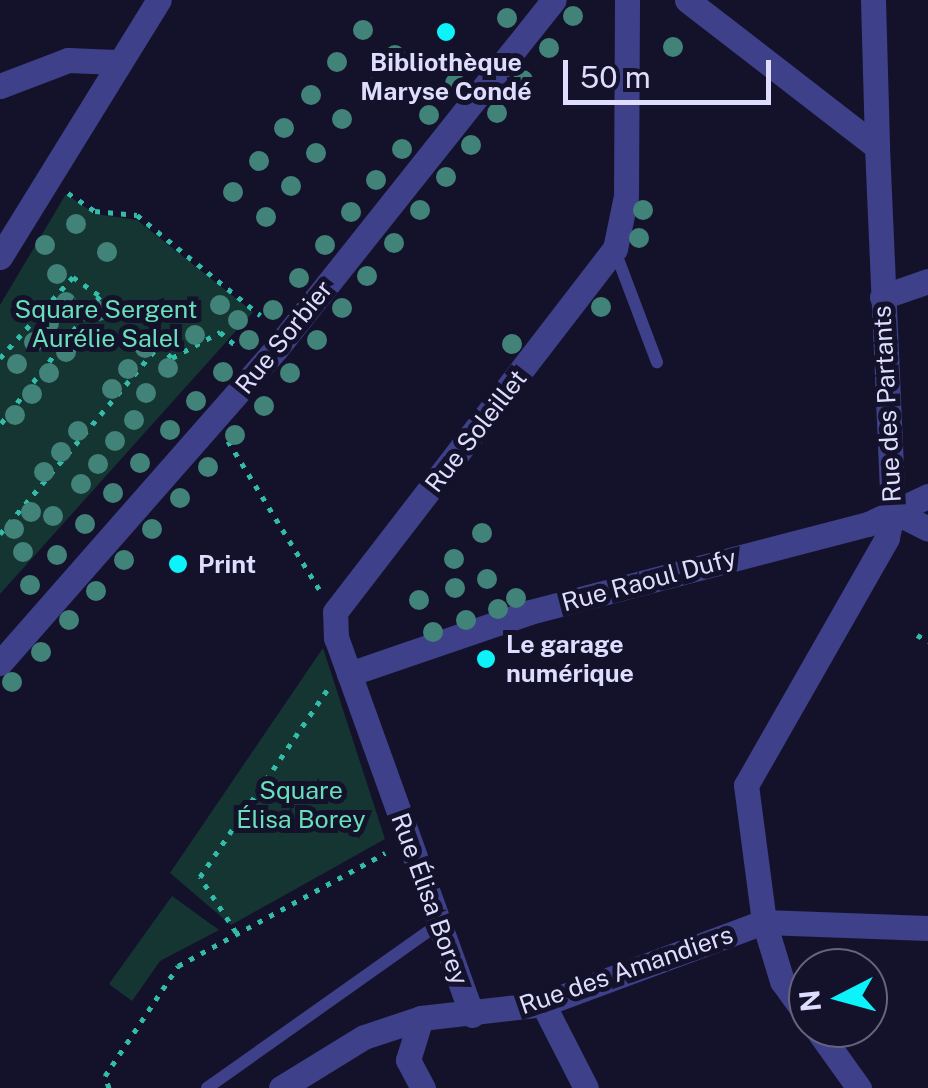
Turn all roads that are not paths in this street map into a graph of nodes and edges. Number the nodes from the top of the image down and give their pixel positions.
1 (159, 0) edge
2 (554, 0) edge
3 (626, 0) edge
4 (686, 0) edge
5 (874, 0) edge
6 (116, 62) junction
7 (0, 86) edge
8 (877, 147) junction
9 (7, 236) edge
10 (614, 249) junction
11 (0, 257) edge
12 (928, 281) edge
13 (882, 296) junction
14 (657, 362) dead end
15 (928, 496) edge
16 (893, 511) junction
17 (928, 529) edge
18 (335, 612) joint
19 (0, 663) edge
20 (349, 674) junction
21 (764, 922) junction
22 (439, 924) junction
23 (928, 928) edge
24 (788, 990) edge
25 (543, 1004) junction
26 (472, 1015) junction
27 (421, 1018) junction
28 (830, 1048) edge
29 (207, 1088) edge
30 (281, 1088) edge
31 (423, 1088) edge
32 (586, 1088) edge
33 (859, 1088) edge

1 - 6 street
2 - 19 street, Rue Sorbier
3 - 10 street, Rue Soleillet
4 - 8 street
5 - 8 street, Rue des Partants
6 - 7 street
6 - 9 street
8 - 13 street, Rue des Partants
9 - 11 street
10 - 14 lane
10 - 18 street, Rue Soleillet
12 - 13 street
13 - 16 street, Rue des Partants
15 - 16 street, Rue Raoul Dufy
16 - 17 street
16 - 20 street, Rue Raoul Dufy
16 - 21 street, Rue des Partants
18 - 20 street, Rue Élisa Borey
20 - 22 street, Rue Élisa Borey
21 - 23 street, Rue des Amandiers
21 - 24 street, Rue des Partants
21 - 25 street, Rue des Amandiers
22 - 26 street, Rue Élisa Borey
22 - 29 lane
25 - 26 street, Rue des Amandiers
25 - 32 street
26 - 27 street, Rue des Amandiers
27 - 30 street, Rue des Amandiers
27 - 31 street
28 - 33 street

